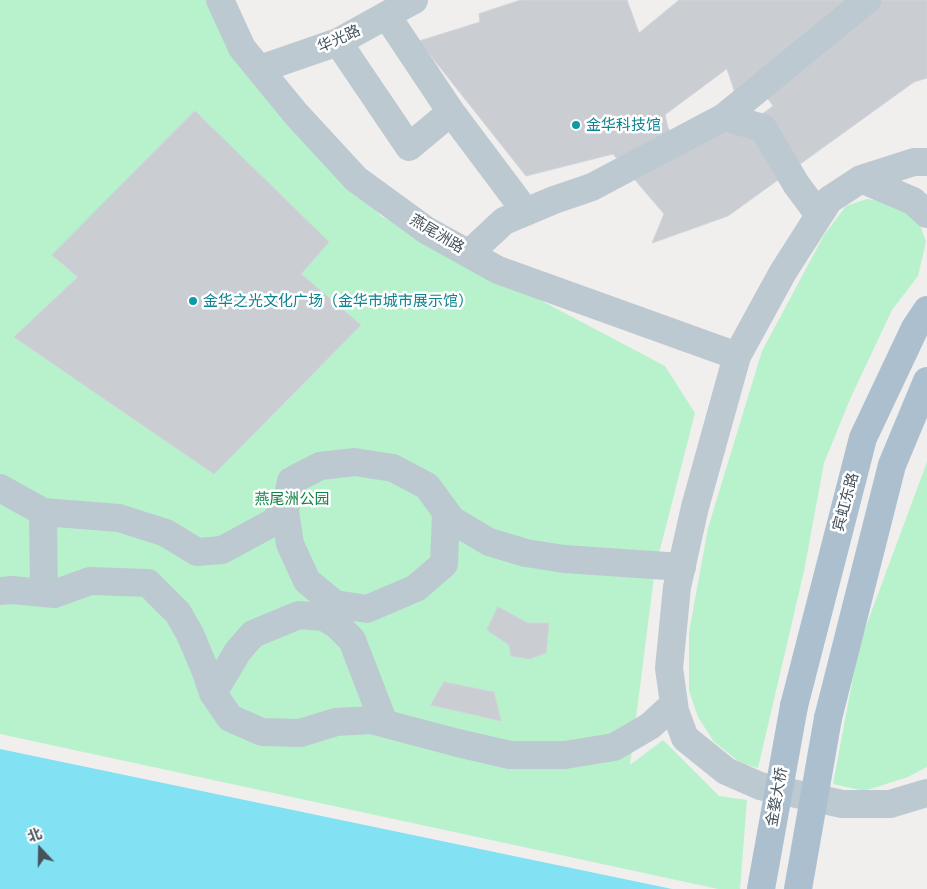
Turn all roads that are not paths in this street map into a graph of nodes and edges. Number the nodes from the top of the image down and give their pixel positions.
1 (220, 0) edge
2 (414, 0) edge
3 (867, 0) edge
4 (387, 16) junction
5 (338, 42) junction
6 (260, 69) junction
7 (451, 112) junction
8 (724, 118) junction
9 (927, 162) edge
10 (861, 179) junction
11 (526, 212) junction
12 (927, 214) edge
13 (819, 216) junction
14 (474, 249) dead end
15 (927, 310) edge
16 (736, 356) junction
17 (927, 381) edge
18 (0, 488) edge
19 (285, 511) junction
20 (43, 512) junction
21 (446, 512) junction
22 (682, 567) junction
23 (0, 592) edge
24 (44, 593) junction
25 (213, 693) junction
26 (674, 704) junction
27 (794, 706) joint
28 (384, 723) junction
29 (927, 793) edge
30 (761, 889) edge
31 (798, 889) edge

1 - 6 street, 燕尾洲路
2 - 4 street, 华光路
3 - 8 street
4 - 5 street, 华光路
4 - 7 street
5 - 6 street, 华光路
5 - 7 street
6 - 16 street, 燕尾洲路
7 - 11 street
8 - 11 street
8 - 13 street
9 - 10 street
10 - 12 street
10 - 13 street
11 - 14 street
13 - 16 street
15 - 27 main road, 宾虹东路
16 - 22 street
17 - 31 main road, bridge
18 - 20 street
19 - 20 street
19 - 21 street
19 - 21 street
20 - 24 street
21 - 22 street
22 - 26 street
23 - 24 street
24 - 25 street
25 - 28 street
25 - 28 street
26 - 28 street
26 - 29 street
27 - 30 main road, 金婺大桥, bridge

